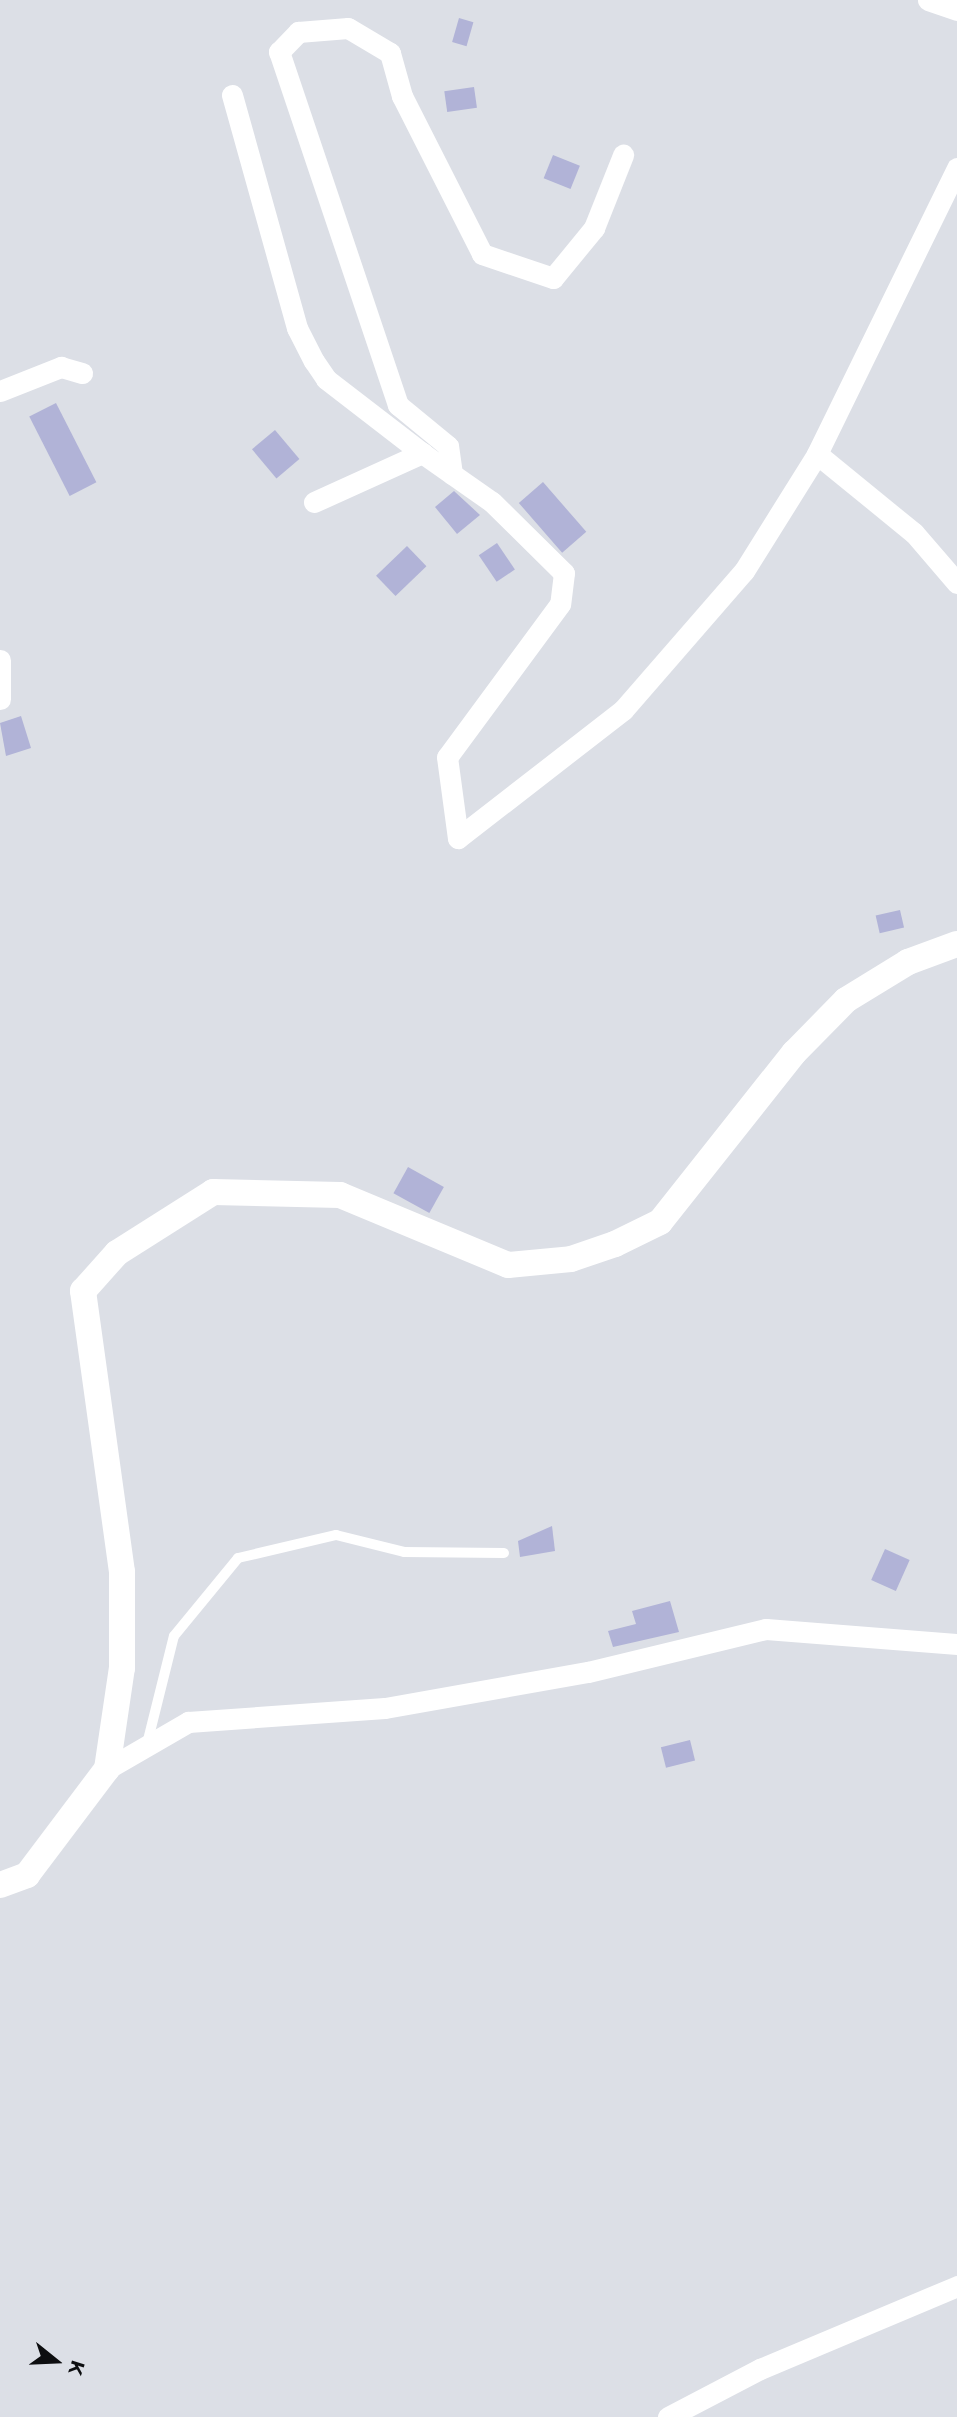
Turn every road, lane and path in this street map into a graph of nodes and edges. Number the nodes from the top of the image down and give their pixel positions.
1 (928, 0) edge
2 (957, 10) edge
3 (232, 95) dead end
4 (623, 155) dead end
5 (957, 168) edge
6 (82, 373) dead end
7 (0, 391) edge
8 (422, 453) junction
9 (817, 454) junction
10 (452, 474) junction
11 (314, 502) dead end
12 (957, 583) edge
13 (0, 660) edge
14 (0, 699) edge
15 (957, 944) edge
16 (504, 1553) dead end
17 (957, 1644) edge
18 (146, 1747) junction
19 (107, 1769) junction
20 (0, 1885) edge
21 (957, 2286) edge
22 (668, 2417) edge

1 - 2 street
3 - 8 street
4 - 10 street
5 - 9 street
6 - 7 street
8 - 10 street
8 - 11 street
9 - 10 street
9 - 12 street
13 - 14 street
15 - 19 street
16 - 18 lane
17 - 18 street
18 - 19 street
19 - 20 street
21 - 22 street

